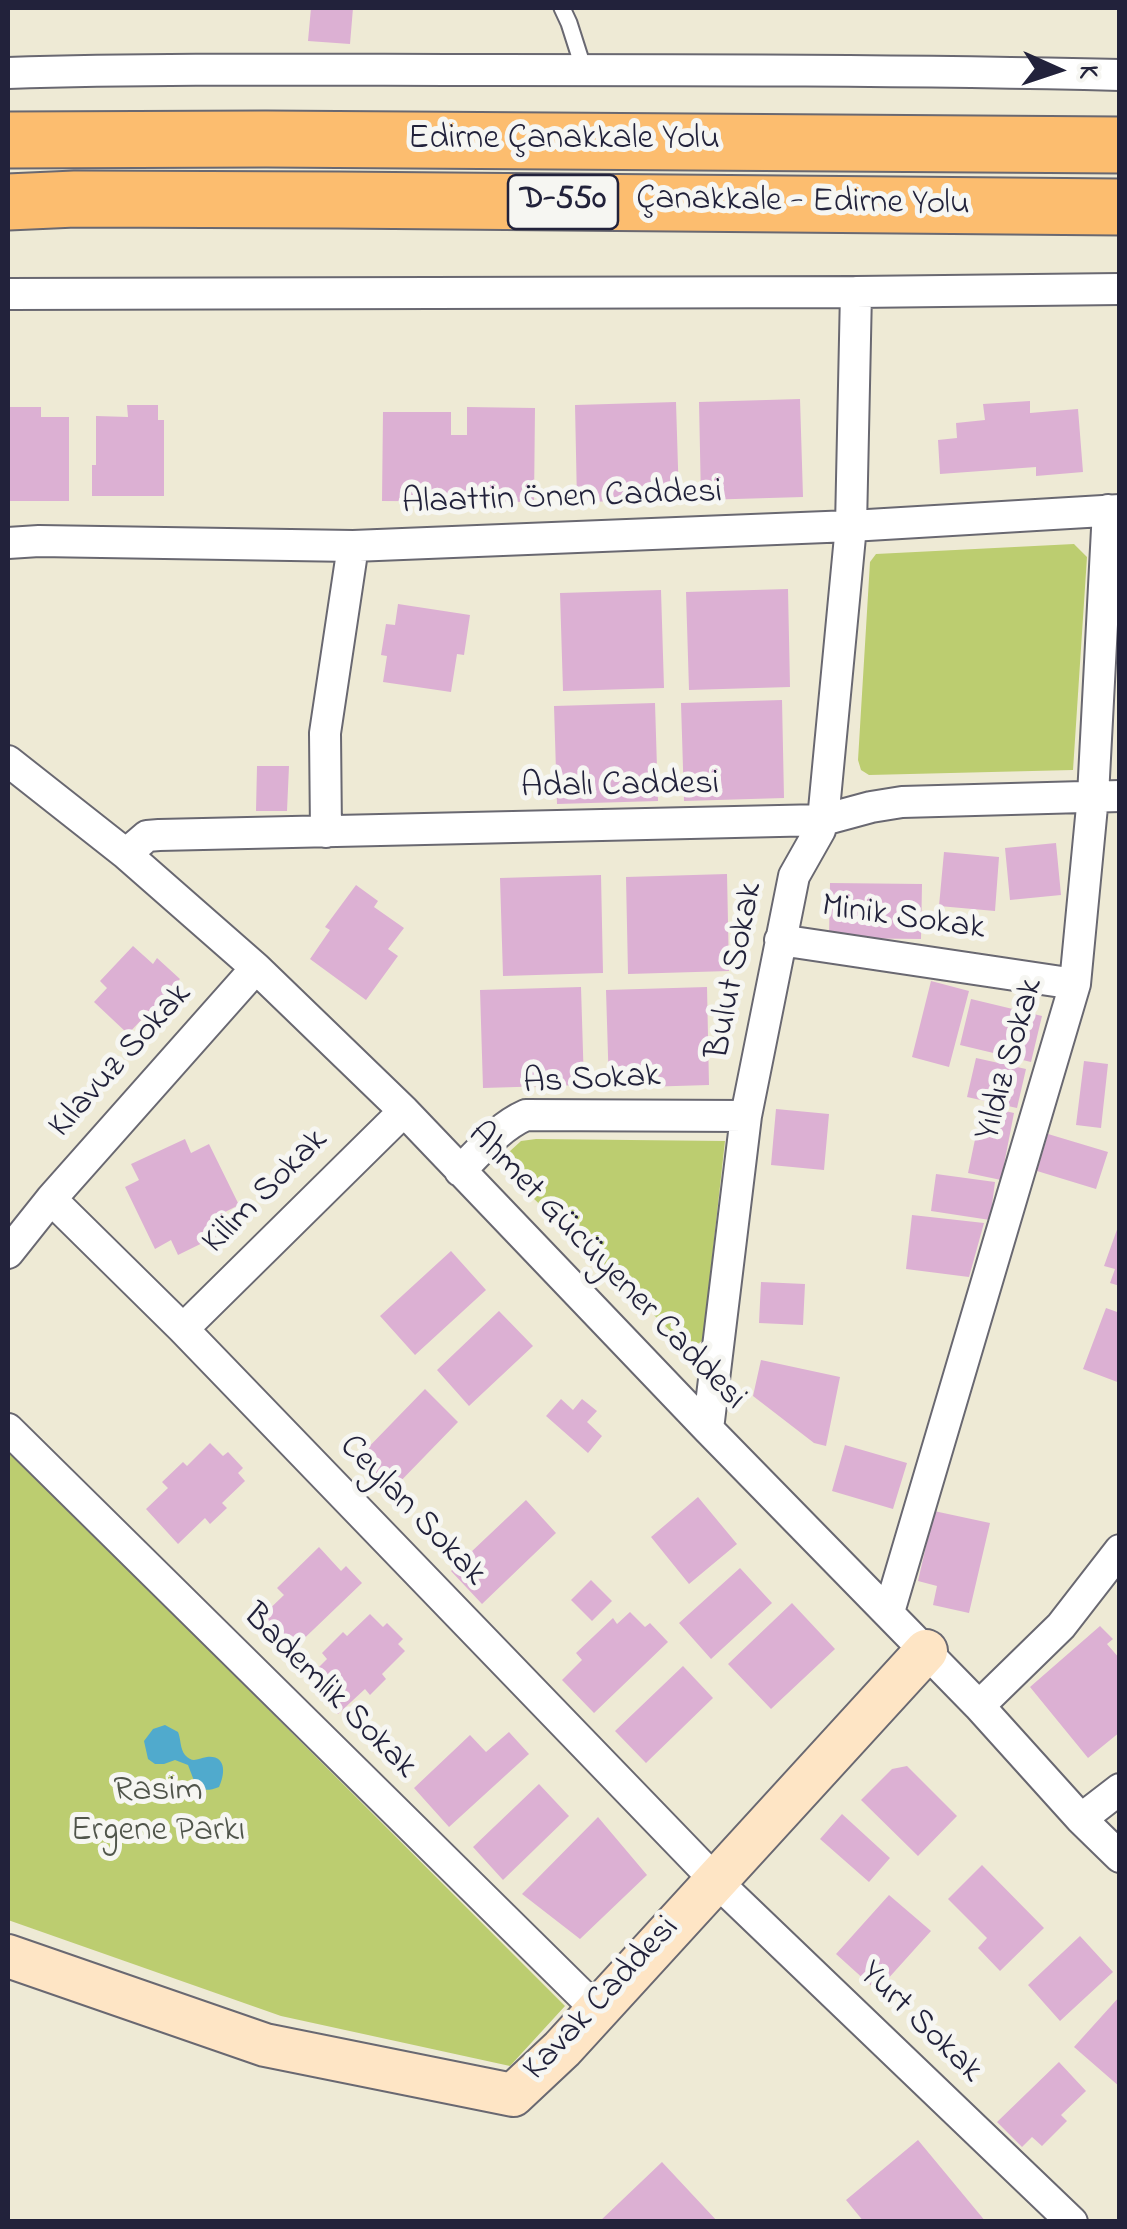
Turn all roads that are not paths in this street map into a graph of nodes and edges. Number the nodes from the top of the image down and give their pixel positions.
1 (562, 8) edge
2 (584, 70) junction
3 (8, 74) edge
4 (1120, 76) edge
5 (8, 140) edge
6 (1120, 145) edge
7 (8, 202) edge
8 (1120, 207) edge
9 (1120, 288) edge
10 (856, 292) junction
11 (8, 294) edge
12 (1114, 510) edge
13 (851, 526) junction
14 (8, 543) edge
15 (353, 546) junction
16 (10, 768) edge
17 (1106, 796) edge
18 (822, 820) junction
19 (326, 832) junction
20 (126, 854) junction
21 (780, 940) junction
22 (256, 968) junction
23 (1074, 984) junction
24 (404, 1111) junction
25 (746, 1116) junction
26 (460, 1171) junction
27 (51, 1198) junction
28 (8, 1253) edge
29 (183, 1329) junction
30 (8, 1429) edge
31 (708, 1430) junction
32 (1120, 1550) edge
33 (888, 1612) junction
34 (926, 1651) junction
35 (979, 1706) junction
36 (1120, 1789) edge
37 (1081, 1819) junction
38 (1120, 1857) edge
39 (714, 1880) junction
40 (8, 1956) edge
41 (597, 2010) junction
42 (1072, 2222) edge

1 - 2 lane
2 - 3 street
2 - 4 street
5 - 6 highway, Edirne Çanakkale Yolu / D-550
7 - 8 highway, Çanakkale - Edirne Yolu / D-550
9 - 10 street
10 - 11 street
10 - 13 street, Bulut Sokak
12 - 13 street, Alaattin Önen Caddesi
12 - 17 street, Yıldız Sokak
13 - 15 street, Alaattin Önen Caddesi
13 - 18 street, Bulut Sokak
14 - 15 street, Alaattin Önen Caddesi
15 - 19 street
16 - 20 street, Ahmet Gücüyener Caddesi
17 - 18 street, Adalı Caddesi
17 - 23 street, Yıldız Sokak
18 - 19 street, Adalı Caddesi
18 - 21 street, Bulut Sokak
19 - 20 street, Adalı Caddesi
20 - 22 street, Ahmet Gücüyener Caddesi
21 - 23 street, Minik Sokak
21 - 25 street, Bulut Sokak
22 - 24 street, Ahmet Gücüyener Caddesi
22 - 27 street, Kılavuz Sokak
23 - 33 street, Yıldız Sokak
24 - 26 street, Ahmet Gücüyener Caddesi
24 - 29 street, Kilim Sokak
25 - 26 street, As Sokak
25 - 31 street, Bulut Sokak
26 - 31 street, Ahmet Gücüyener Caddesi
27 - 28 street, Kılavuz Sokak
27 - 29 street, Ceylan Sokak
29 - 39 street, Ceylan Sokak
30 - 41 street, Bademlik Sokak
31 - 33 street, Ahmet Gücüyener Caddesi
32 - 35 street
33 - 34 street, Ahmet Gücüyener Caddesi
34 - 35 street, Ahmet Gücüyener Caddesi
34 - 39 main road, Kavak Caddesi
35 - 37 street, Ahmet Gücüyener Caddesi
36 - 37 street
37 - 38 street, Ahmet Gücüyener Caddesi
39 - 41 main road, Kavak Caddesi
39 - 42 street, Yurt Sokak
40 - 41 main road, Kavak Caddesi

